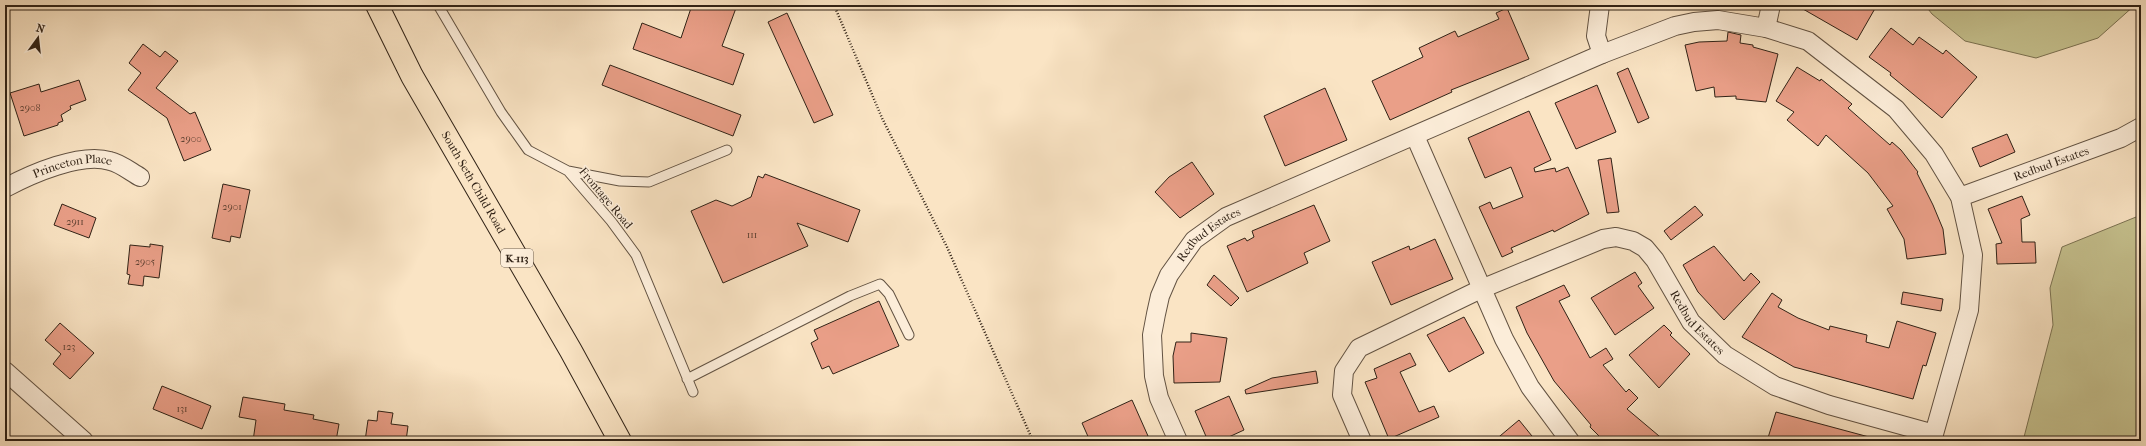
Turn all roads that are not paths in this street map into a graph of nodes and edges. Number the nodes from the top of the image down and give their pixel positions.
1 (376, 5) edge
2 (438, 5) edge
3 (1600, 5) edge
4 (1771, 5) edge
5 (1766, 28) junction
6 (1602, 54) junction
7 (2141, 128) edge
8 (1416, 136) junction
9 (727, 150) dead end
10 (568, 171) junction
11 (140, 177) dead end
12 (5, 188) edge
13 (1960, 197) junction
14 (1481, 289) junction
15 (909, 335) dead end
16 (5, 372) edge
17 (687, 379) junction
18 (693, 392) dead end
19 (1933, 438) edge
20 (84, 441) edge
21 (620, 441) edge
22 (1178, 441) edge
23 (1362, 441) edge
24 (1570, 441) edge

1 - 21 main road, South Seth Child Road / K-113
2 - 10 lane, Frontage Road
3 - 6 street
4 - 5 street
5 - 6 street, Redbud Estates
5 - 13 street, Redbud Estates
6 - 8 street, Redbud Estates
7 - 13 street, Redbud Estates
8 - 14 street
8 - 22 street, Redbud Estates
9 - 10 lane
10 - 17 lane, Frontage Road
11 - 12 street, Princeton Place
13 - 19 street, Redbud Estates
14 - 19 street, Redbud Estates
14 - 23 street, Redbud Estates
14 - 24 street
15 - 17 lane
16 - 20 street
17 - 18 lane, Frontage Road

